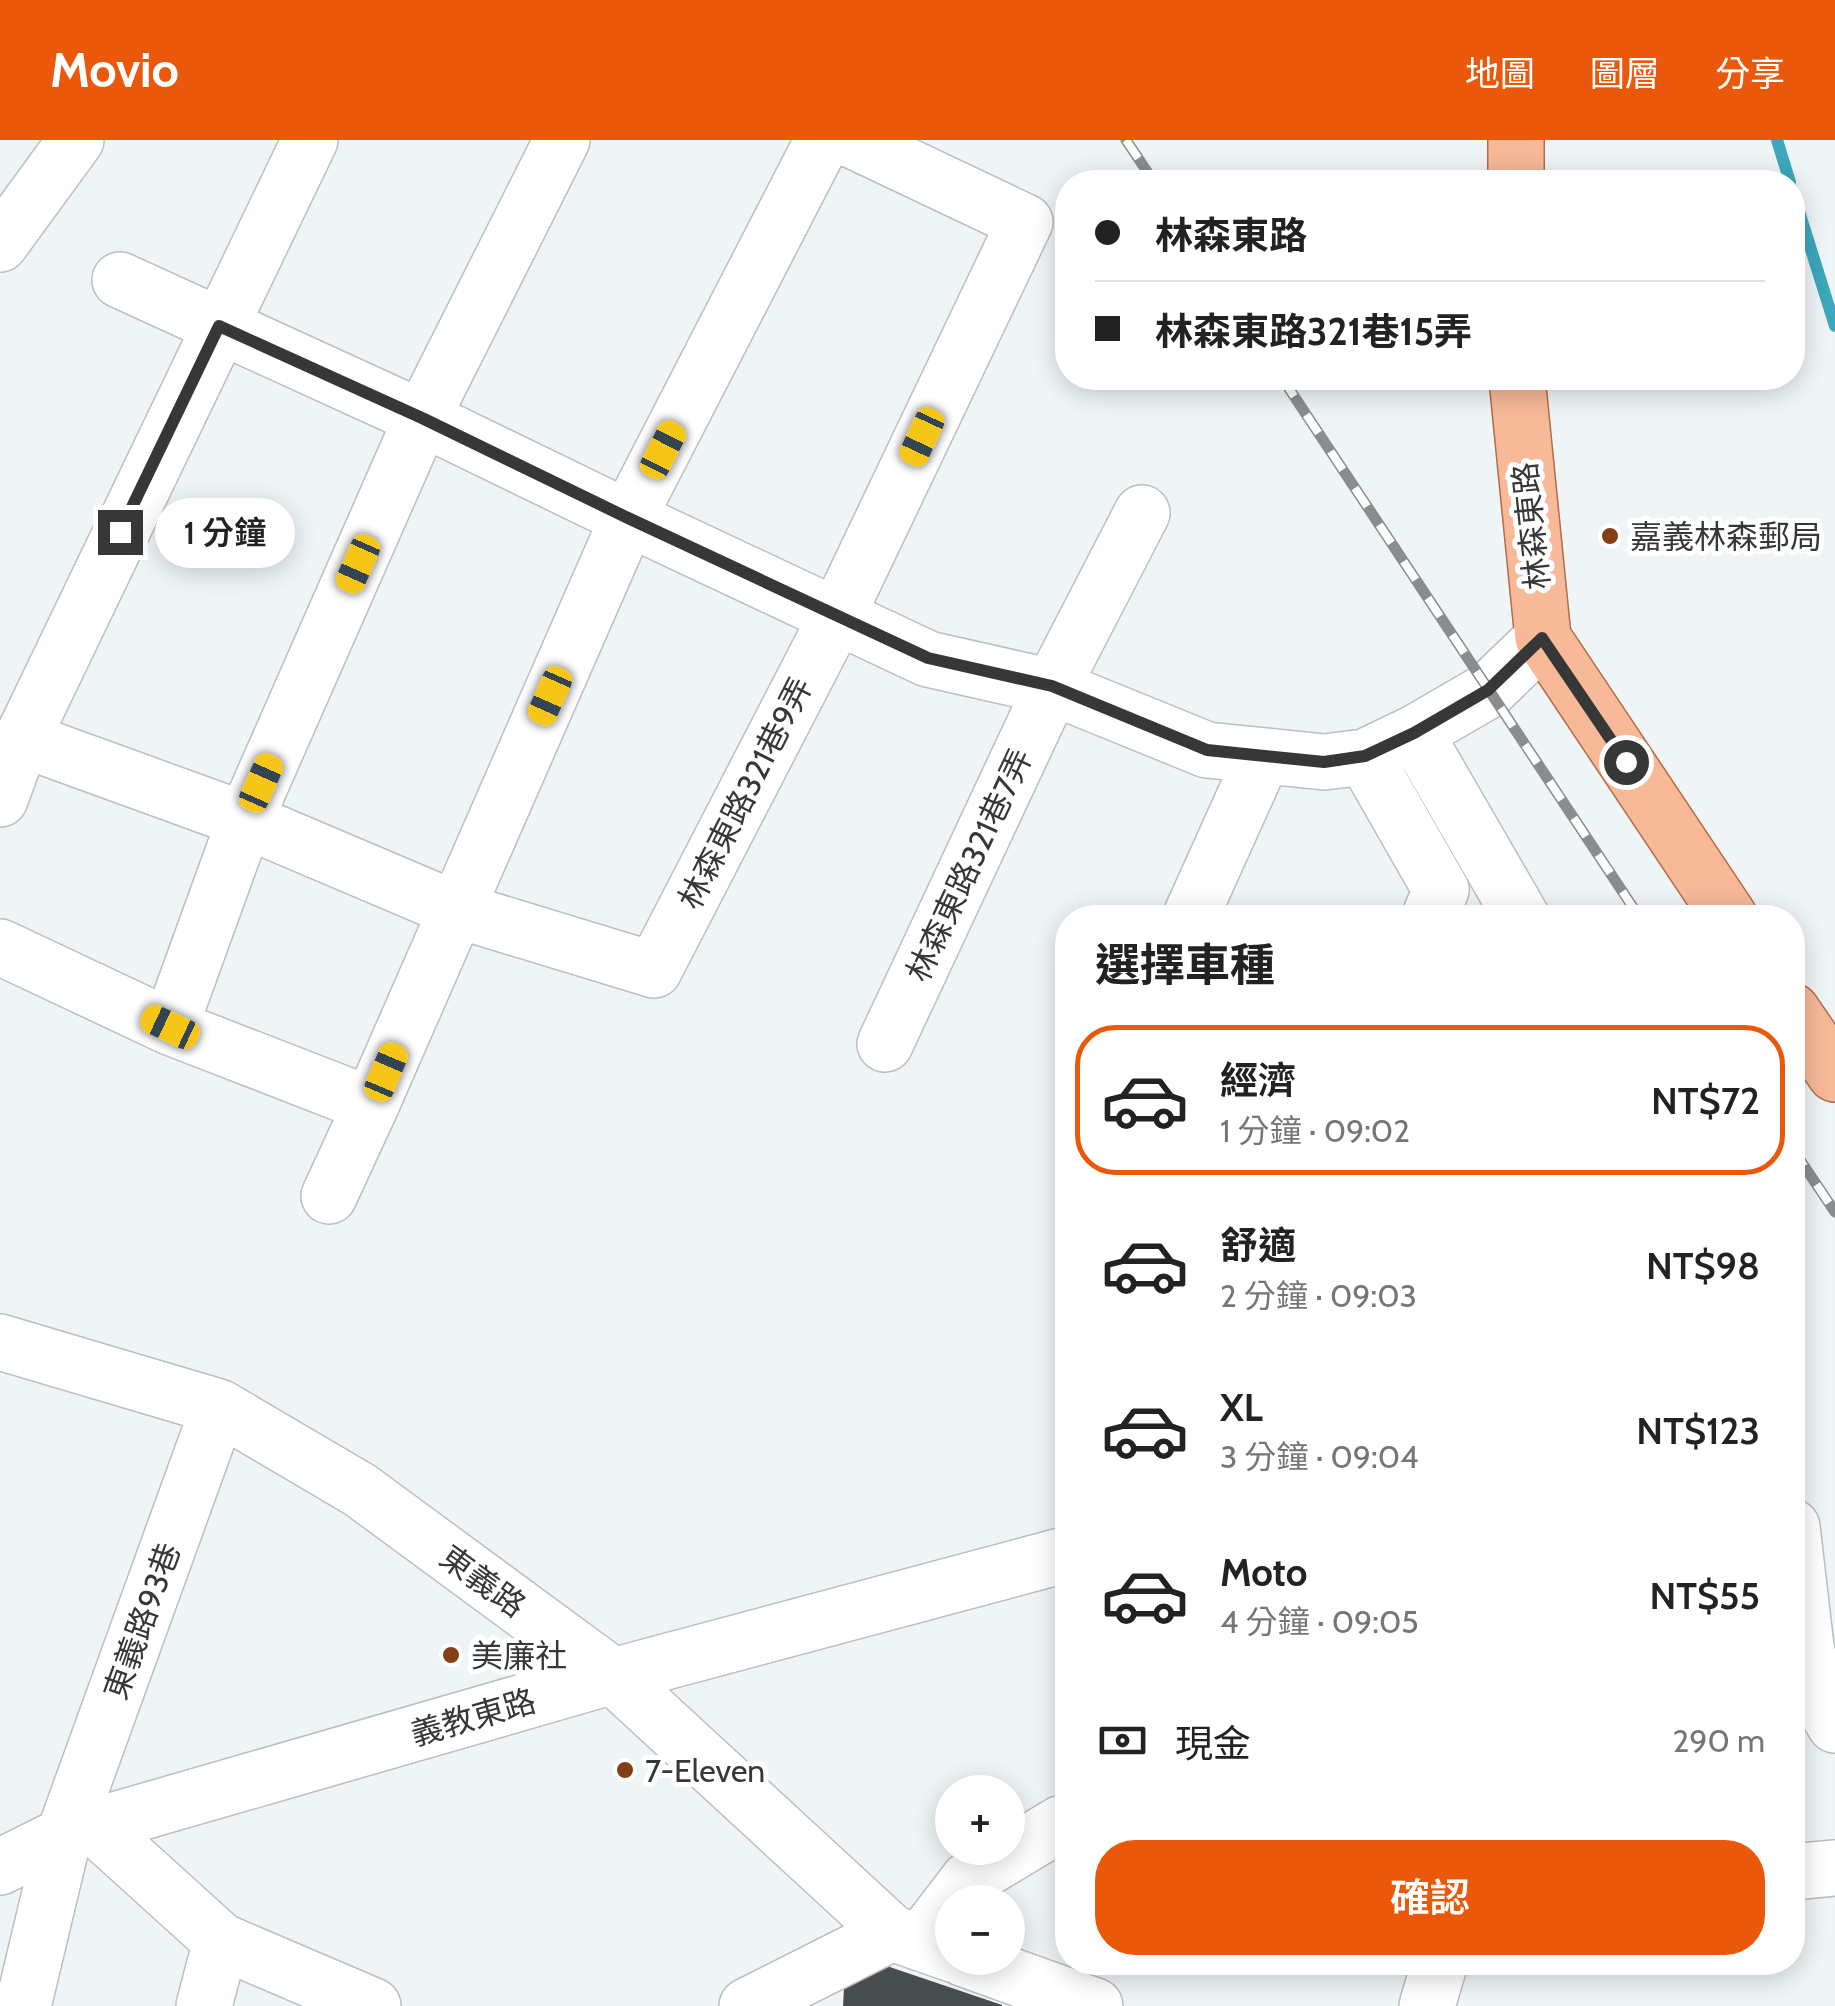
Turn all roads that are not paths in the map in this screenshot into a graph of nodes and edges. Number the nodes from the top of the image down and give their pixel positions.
1 (76, 140) edge
2 (310, 140) edge
3 (562, 140) edge
4 (823, 140) edge
5 (852, 140) edge
6 (1516, 140) edge
7 (1516, 170) edge
8 (0, 244) edge
9 (120, 280) dead end
10 (219, 326) junction
11 (1518, 390) edge
12 (422, 418) junction
13 (1142, 512) dead end
14 (628, 518) junction
15 (836, 616) junction
16 (1542, 638) junction
17 (1052, 686) junction
18 (1414, 733) junction
19 (22, 738) junction
20 (1264, 756) junction
21 (1365, 756) junction
22 (0, 799) edge
23 (244, 820) junction
24 (1196, 905) edge
25 (1435, 905) edge
26 (1514, 905) edge
27 (1721, 905) edge
28 (456, 910) junction
29 (0, 947) edge
30 (170, 1027) junction
31 (1805, 1030) edge
32 (885, 1044) dead end
33 (1835, 1074) edge
34 (371, 1105) junction
35 (329, 1196) dead end
36 (0, 1342) edge
37 (219, 1407) junction
38 (1055, 1557) edge
39 (1805, 1638) edge
40 (613, 1676) junction
41 (1835, 1725) edge
42 (1055, 1827) edge
43 (79, 1830) junction
44 (0, 1866) edge
45 (1835, 1868) edge
46 (1805, 1871) edge
47 (222, 1941) junction
48 (932, 1947) edge
49 (1436, 1975) edge
50 (23, 2006) edge
51 (204, 2006) edge
52 (373, 2006) edge
53 (748, 2006) edge
54 (1095, 2006) edge
55 (1427, 2006) edge

1 - 8 street
2 - 10 street
3 - 12 street
4 - 14 street
5 - 15 street, 林森東路321巷9弄
6 - 7 main road
9 - 10 street
10 - 12 street
10 - 19 street
11 - 16 main road, 林森東路
12 - 14 street
12 - 23 street
13 - 17 street, 林森東路321巷7弄
14 - 15 street
14 - 28 street
15 - 17 street
15 - 28 street, 林森東路321巷9弄
16 - 18 street
16 - 27 main road, 林森東路
17 - 20 street
17 - 32 street, 林森東路321巷7弄
18 - 21 street
18 - 26 street
19 - 22 street
19 - 23 street
20 - 21 street
20 - 24 street
21 - 25 street
23 - 28 street
23 - 30 street
28 - 34 street
29 - 30 street
30 - 34 street
31 - 33 main road
34 - 35 street
36 - 37 street, 東義路
37 - 40 street, 東義路
37 - 43 street, 東義路93巷
38 - 40 street, 義教東路
39 - 41 street
40 - 43 street, 義教東路
40 - 48 street, 東義路
42 - 48 street
43 - 44 street, 義教東路
43 - 47 street
43 - 50 street, 東義路93巷
45 - 46 street
47 - 51 street
47 - 52 street
48 - 53 street
48 - 54 street, 東義路
49 - 55 street

